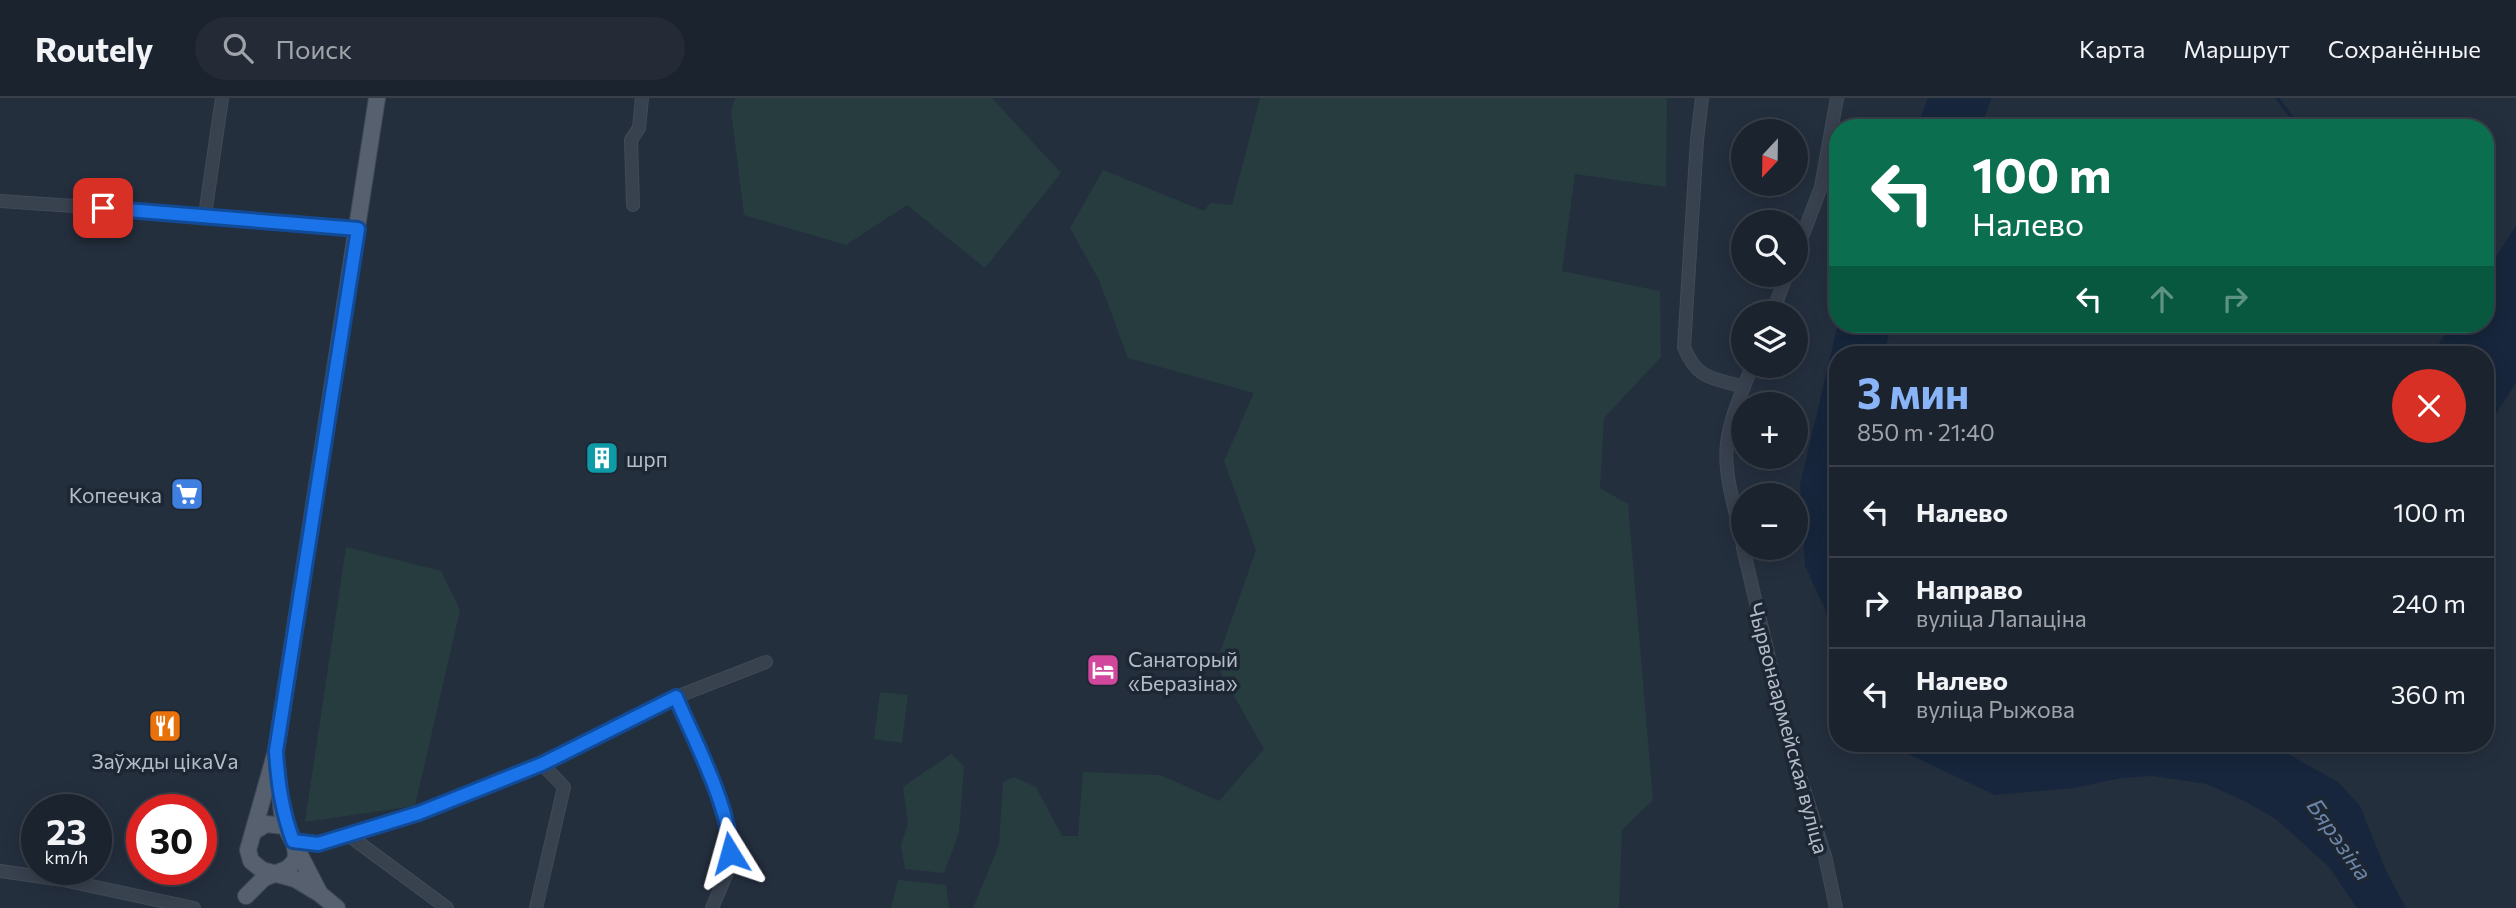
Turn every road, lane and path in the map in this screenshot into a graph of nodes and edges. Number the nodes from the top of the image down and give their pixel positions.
1 (222, 98) edge
2 (377, 98) edge
3 (642, 98) edge
4 (1702, 98) edge
5 (1838, 98) edge
6 (1834, 119) edge
7 (1829, 145) edge
8 (0, 201) edge
9 (633, 205) dead end
10 (205, 215) junction
11 (1808, 221) edge
12 (358, 229) junction
13 (1747, 378) edge
14 (1744, 387) junction
15 (1731, 486) edge
16 (1746, 560) edge
17 (766, 662) dead end
18 (676, 697) junction
19 (276, 751) junction
20 (542, 764) junction
21 (255, 831) junction
22 (346, 834) junction
23 (293, 841) junction
24 (251, 861) junction
25 (0, 871) edge
26 (274, 873) junction
27 (320, 894) junction
28 (245, 902) edge
29 (194, 908) edge
30 (337, 908) edge
31 (447, 908) edge
32 (536, 908) edge
33 (712, 908) edge
34 (1836, 908) edge

1 - 10 street
2 - 12 main road
3 - 9 street
4 - 14 street
5 - 6 street
7 - 11 street
8 - 10 street
10 - 12 street
12 - 19 main road
13 - 14 street, Чырвонаармейская вуліца
14 - 15 street, Чырвонаармейская вуліца
16 - 34 street, Чырвонаармейская вуліца
17 - 18 street
18 - 20 street
18 - 33 street
19 - 21 main road
19 - 23 main road
20 - 22 street
20 - 32 street
21 - 23 main road
21 - 24 main road
22 - 23 street
22 - 31 street
23 - 26 main road
23 - 27 main road
24 - 26 main road
24 - 28 main road
25 - 29 street
26 - 27 main road
26 - 28 main road
27 - 30 main road

